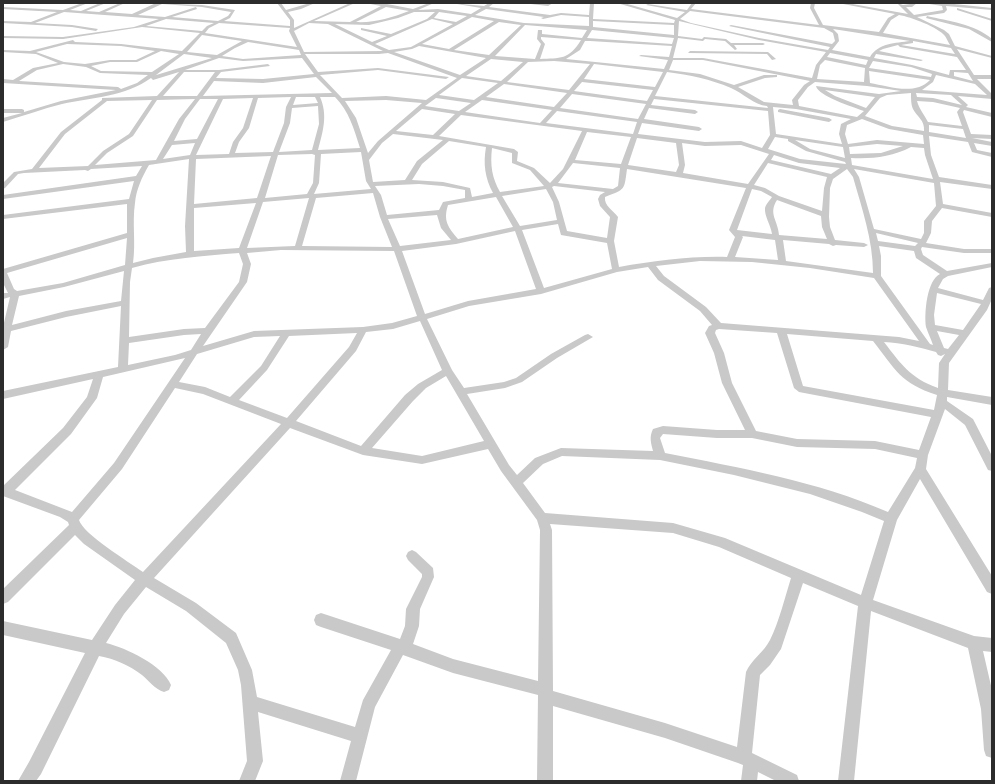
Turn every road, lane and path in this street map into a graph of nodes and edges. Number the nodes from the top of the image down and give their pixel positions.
1 (26, 3) edge
2 (86, 3) edge
3 (104, 3) edge
4 (123, 3) edge
5 (158, 3) edge
6 (162, 3) edge
7 (279, 3) edge
8 (313, 3) edge
9 (353, 3) edge
10 (367, 3) edge
11 (393, 3) edge
12 (432, 3) edge
13 (453, 3) edge
14 (478, 3) edge
15 (524, 3) edge
16 (592, 3) edge
17 (618, 3) edge
18 (637, 3) edge
19 (668, 3) edge
20 (694, 3) edge
21 (813, 3) edge
22 (840, 3) edge
23 (915, 3) edge
24 (925, 3) edge
25 (470, 4) edge
26 (490, 4) edge
27 (530, 4) edge
28 (214, 5) edge
29 (900, 5) edge
30 (60, 6) dead end
31 (202, 6) junction
32 (385, 6) junction
33 (406, 6) dead end
34 (630, 6) junction
35 (944, 6) edge
36 (483, 7) junction
37 (982, 7) edge
38 (10, 9) junction
39 (400, 9) junction
40 (675, 9) junction
41 (992, 9) edge
42 (3, 10) edge
43 (46, 10) junction
44 (504, 10) junction
45 (551, 10) edge
46 (962, 10) junction
47 (64, 11) junction
48 (207, 11) dead end
49 (285, 11) junction
50 (416, 11) junction
51 (436, 11) junction
52 (82, 12) junction
53 (518, 12) junction
54 (687, 12) junction
55 (33, 14) dead end
56 (98, 14) junction
57 (200, 14) dead end
58 (717, 14) junction
59 (898, 14) junction
60 (921, 15) junction
61 (71, 16) dead end
62 (133, 16) junction
63 (471, 16) junction
64 (912, 16) junction
65 (746, 17) junction
66 (25, 18) dead end
67 (162, 18) junction
68 (431, 18) junction
69 (591, 18) junction
70 (488, 19) junction
71 (63, 20) dead end
72 (186, 20) junction
73 (778, 20) junction
74 (990, 20) edge
75 (497, 21) junction
76 (3, 22) edge
77 (219, 22) junction
78 (308, 22) junction
79 (328, 22) junction
80 (677, 22) junction
81 (12, 23) junction
82 (351, 23) junction
83 (377, 23) junction
84 (725, 23) dead end
85 (803, 23) junction
86 (27, 24) junction
87 (457, 24) junction
88 (526, 24) junction
89 (738, 24) junction
90 (54, 25) junction
91 (542, 25) junction
92 (142, 26) junction
93 (711, 26) junction
94 (730, 26) junction
95 (823, 26) junction
96 (20, 27) dead end
97 (291, 29) junction
98 (590, 29) junction
99 (14, 30) dead end
100 (975, 30) junction
101 (988, 30) dead end
102 (104, 32) junction
103 (628, 32) junction
104 (94, 33) junction
105 (203, 33) junction
106 (770, 33) junction
107 (879, 33) junction
108 (391, 35) junction
109 (539, 35) junction
110 (3, 37) edge
111 (676, 37) junction
112 (990, 37) edge
113 (30, 38) junction
114 (797, 38) junction
115 (704, 39) junction
116 (583, 40) junction
117 (246, 41) junction
118 (920, 41) junction
119 (992, 41) edge
120 (622, 42) junction
121 (69, 43) junction
122 (782, 43) junction
123 (929, 43) junction
124 (371, 44) junction
125 (648, 44) junction
126 (879, 44) junction
127 (419, 45) junction
128 (674, 45) junction
129 (892, 45) junction
130 (834, 46) junction
131 (953, 47) junction
132 (734, 48) junction
133 (160, 50) junction
134 (450, 50) junction
135 (5, 52) edge
136 (28, 52) junction
137 (390, 52) junction
138 (685, 52) dead end
139 (829, 52) junction
140 (875, 52) junction
141 (183, 53) junction
142 (379, 53) junction
143 (673, 54) junction
144 (641, 56) junction
145 (960, 56) junction
146 (302, 57) junction
147 (490, 57) junction
148 (926, 57) junction
149 (992, 57) edge
150 (216, 58) junction
151 (823, 58) junction
152 (774, 59) dead end
153 (871, 60) junction
154 (527, 61) junction
155 (537, 61) junction
156 (561, 61) junction
157 (63, 63) junction
158 (592, 63) junction
159 (271, 65) dead end
160 (83, 66) junction
161 (635, 66) junction
162 (912, 66) junction
163 (867, 68) junction
164 (378, 69) junction
165 (175, 71) junction
166 (183, 71) junction
167 (219, 71) junction
168 (666, 71) junction
169 (935, 73) junction
170 (154, 74) junction
171 (317, 75) junction
172 (783, 75) junction
173 (951, 77) junction
174 (992, 77) edge
175 (461, 78) junction
176 (975, 78) junction
177 (212, 79) junction
178 (933, 79) junction
179 (580, 80) junction
180 (3, 81) edge
181 (144, 81) junction
182 (812, 81) junction
183 (13, 82) junction
184 (502, 84) junction
185 (868, 84) junction
186 (987, 84) dead end
187 (734, 87) junction
188 (818, 87) junction
189 (124, 89) junction
190 (655, 89) junction
191 (570, 92) junction
192 (914, 94) junction
193 (317, 95) junction
194 (953, 95) junction
195 (294, 96) junction
196 (435, 96) junction
197 (881, 96) junction
198 (256, 97) junction
199 (338, 97) junction
200 (198, 98) junction
201 (221, 98) junction
202 (480, 98) junction
203 (106, 99) junction
204 (157, 99) junction
205 (78, 100) junction
206 (427, 102) junction
207 (475, 102) junction
208 (650, 102) junction
209 (321, 104) junction
210 (289, 107) junction
211 (421, 107) junction
212 (796, 107) junction
213 (556, 108) junction
214 (770, 108) junction
215 (964, 108) junction
216 (3, 110) edge
217 (812, 110) junction
218 (867, 110) junction
219 (32, 111) junction
220 (695, 112) dead end
221 (459, 114) junction
222 (992, 115) edge
223 (812, 117) junction
224 (860, 118) junction
225 (3, 120) edge
226 (640, 121) junction
227 (846, 123) junction
228 (925, 123) junction
229 (542, 124) junction
230 (966, 128) junction
231 (699, 129) dead end
232 (584, 130) junction
233 (392, 132) junction
234 (926, 134) junction
235 (773, 135) junction
236 (634, 136) junction
237 (992, 136) edge
238 (434, 137) junction
239 (789, 138) junction
240 (970, 138) junction
241 (448, 139) junction
242 (198, 141) junction
243 (679, 141) junction
244 (170, 142) junction
245 (911, 144) junction
246 (992, 144) edge
247 (846, 146) junction
248 (927, 146) junction
249 (489, 147) junction
250 (764, 150) junction
251 (808, 150) junction
252 (316, 153) junction
253 (773, 153) junction
254 (365, 154) junction
255 (274, 155) junction
256 (992, 155) edge
257 (231, 156) junction
258 (192, 157) junction
259 (767, 160) junction
260 (571, 161) junction
261 (799, 161) junction
262 (158, 162) junction
263 (848, 162) junction
264 (812, 163) junction
265 (146, 164) junction
266 (624, 166) junction
267 (88, 169) junction
268 (34, 170) junction
269 (810, 170) junction
270 (679, 174) junction
271 (832, 176) junction
272 (138, 178) junction
273 (408, 181) junction
274 (937, 181) junction
275 (551, 185) junction
276 (749, 186) junction
277 (3, 187) edge
278 (372, 187) junction
279 (992, 187) edge
280 (612, 192) junction
281 (498, 194) junction
282 (311, 196) junction
283 (3, 197) edge
284 (776, 197) junction
285 (260, 199) junction
286 (470, 199) junction
287 (132, 201) junction
288 (190, 206) junction
289 (940, 206) junction
290 (442, 212) junction
291 (824, 214) junction
292 (992, 215) edge
293 (3, 217) edge
294 (384, 217) junction
295 (561, 221) junction
296 (518, 229) junction
297 (871, 230) junction
298 (737, 233) junction
299 (130, 235) junction
300 (777, 238) junction
301 (610, 241) junction
302 (456, 242) junction
303 (874, 242) junction
304 (834, 244) junction
305 (864, 245) dead end
306 (920, 245) junction
307 (298, 247) junction
308 (397, 249) junction
309 (242, 250) junction
310 (992, 251) edge
311 (190, 254) junction
312 (730, 260) junction
313 (782, 263) junction
314 (650, 264) junction
315 (992, 265) edge
316 (130, 267) junction
317 (616, 270) junction
318 (3, 273) edge
319 (946, 274) junction
320 (877, 276) junction
321 (934, 290) junction
322 (992, 290) edge
323 (541, 291) junction
324 (15, 294) junction
325 (3, 296) edge
326 (125, 303) junction
327 (986, 303) junction
328 (422, 318) junction
329 (718, 326) junction
330 (931, 327) junction
331 (8, 329) junction
332 (363, 330) junction
333 (781, 330) junction
334 (208, 331) junction
335 (287, 332) junction
336 (965, 332) junction
337 (588, 337) dead end
338 (876, 338) junction
339 (124, 341) junction
340 (927, 346) junction
341 (3, 348) edge
342 (939, 349) junction
343 (195, 352) junction
344 (951, 353) junction
345 (944, 363) junction
346 (123, 369) junction
347 (447, 371) junction
348 (99, 375) junction
349 (172, 384) junction
350 (461, 392) junction
351 (3, 396) edge
352 (942, 398) junction
353 (233, 400) junction
354 (992, 401) edge
355 (936, 414) junction
356 (290, 422) junction
357 (752, 434) junction
358 (490, 444) junction
359 (363, 451) junction
360 (660, 456) junction
361 (921, 462) junction
362 (992, 467) edge
363 (516, 483) junction
364 (5, 491) edge
365 (542, 518) junction
366 (891, 519) junction
367 (74, 523) junction
368 (412, 556) dead end
369 (799, 574) junction
370 (143, 579) junction
371 (992, 588) edge
372 (3, 598) edge
373 (866, 602) junction
374 (321, 620) dead end
375 (3, 628) edge
376 (974, 643) junction
377 (992, 645) edge
378 (96, 648) junction
379 (402, 648) junction
380 (164, 685) dead end
381 (546, 693) junction
382 (249, 702) junction
383 (359, 736) junction
384 (992, 750) edge
385 (748, 759) junction
386 (26, 781) edge
387 (248, 781) edge
388 (348, 781) edge
389 (545, 781) edge
390 (749, 781) edge
391 (791, 781) edge
392 (846, 781) edge

1 - 38 street
2 - 47 street
3 - 52 street
4 - 56 street
5 - 6 street
6 - 31 street
6 - 62 street
7 - 49 street
8 - 49 street
9 - 78 street
10 - 32 street
11 - 32 street
12 - 50 street
13 - 25 street
13 - 51 street
14 - 26 street
15 - 27 street
16 - 69 street
17 - 34 street
18 - 34 street
18 - 40 street
19 - 40 street
20 - 54 street
21 - 95 street
22 - 59 street
23 - 29 street
24 - 35 street
25 - 36 street
26 - 36 street
27 - 45 street
27 - 53 street
28 - 31 street
28 - 48 street
28 - 77 street
29 - 64 street
30 - 43 street
31 - 67 street
32 - 39 street
32 - 82 street
33 - 39 street
34 - 80 street
35 - 37 street
35 - 46 street
35 - 60 street
36 - 44 street
36 - 63 street
37 - 41 street
37 - 46 street
37 - 74 street
38 - 42 street
38 - 43 street
39 - 50 street
40 - 54 street
43 - 47 street
43 - 55 street
44 - 53 street
44 - 70 street
45 - 53 street
45 - 69 street
45 - 88 street
46 - 74 street
47 - 52 street
47 - 86 street
49 - 97 street
50 - 51 street
50 - 83 street
51 - 63 street
51 - 68 street
52 - 56 street
52 - 61 street
54 - 58 street
54 - 58 street
54 - 80 street
56 - 62 street
57 - 72 street
58 - 65 street
59 - 64 street
59 - 107 street
60 - 64 street
60 - 100 street
62 - 67 street
63 - 70 street
63 - 87 street
64 - 131 street
65 - 73 street
65 - 89 street
66 - 81 street
67 - 72 street
67 - 92 street
68 - 87 street
68 - 108 street
69 - 80 street
69 - 98 street
70 - 75 street
71 - 90 street
72 - 77 street
73 - 85 street
73 - 106 street
75 - 88 street
75 - 134 street
76 - 81 street
77 - 97 street
77 - 105 street
78 - 79 street
78 - 97 street
79 - 82 street
79 - 124 street
80 - 93 street
80 - 111 street
81 - 86 street
82 - 83 street
83 - 108 street
84 - 89 street
85 - 95 street
85 - 114 street
86 - 90 street
86 - 96 street
87 - 127 street
88 - 91 street
88 - 147 street
89 - 94 street
90 - 102 street
90 - 113 street
91 - 98 street
91 - 109 street
92 - 102 street
92 - 105 street
93 - 94 street
93 - 115 street
93 - 122 street
94 - 106 street
95 - 107 street
95 - 130 street
97 - 146 street
98 - 103 street
98 - 116 street
99 - 110 street
100 - 101 street
100 - 112 street
102 - 104 street
103 - 111 street
103 - 120 street
104 - 113 street
104 - 121 street
105 - 117 street
105 - 141 street
106 - 114 street
107 - 118 street
107 - 126 street
108 - 124 street
109 - 116 street
109 - 155 street
110 - 113 street
111 - 115 street
111 - 128 street
112 - 119 street
114 - 130 street
115 - 132 street
115 - 132 street
116 - 120 street
116 - 156 street
117 - 146 street
117 - 150 street
118 - 123 street
118 - 129 street
120 - 125 street
121 - 133 street
121 - 136 street
122 - 132 street
122 - 139 street
123 - 131 street
123 - 148 street
124 - 137 street
125 - 128 street
125 - 144 street
126 - 129 street
126 - 140 street
127 - 134 street
127 - 137 street
128 - 143 street
129 - 148 street
130 - 139 street
131 - 145 street
131 - 149 street
132 - 138 street
132 - 152 street
133 - 141 street
133 - 160 street
134 - 147 street
135 - 136 street
136 - 157 street
137 - 142 street
137 - 175 street
139 - 151 street
139 - 153 street
140 - 148 street
140 - 153 street
141 - 150 street
141 - 170 street
142 - 146 street
142 - 164 street
143 - 144 street
143 - 168 street
143 - 172 street
144 - 161 street
145 - 148 street
145 - 176 street
146 - 150 street
146 - 171 street
147 - 154 street
147 - 175 street
148 - 162 street
150 - 165 street
151 - 163 street
151 - 182 street
153 - 162 street
153 - 163 street
154 - 155 street
154 - 184 street
155 - 156 street
156 - 158 street
157 - 160 street
157 - 183 street
158 - 161 street
158 - 179 street
159 - 167 street
160 - 170 street
161 - 168 street
162 - 169 street
163 - 178 street
163 - 185 street
164 - 171 street
164 - 175 street
165 - 166 street
165 - 181 street
166 - 167 street
166 - 204 street
167 - 177 street
168 - 187 street
168 - 190 street
169 - 173 street
169 - 178 street
170 - 181 street
171 - 177 street
171 - 199 street
172 - 182 street
172 - 187 street
173 - 176 street
173 - 176 street
174 - 176 street
175 - 184 street
175 - 196 street
176 - 186 street
176 - 194 street
177 - 200 street
178 - 192 street
179 - 190 street
179 - 191 street
180 - 183 street
181 - 189 street
182 - 185 street
182 - 188 street
182 - 212 street
183 - 189 street
184 - 191 street
184 - 202 street
185 - 192 street
187 - 214 street
188 - 197 street
188 - 218 street
189 - 205 street
190 - 208 street
191 - 208 street
191 - 213 street
192 - 194 street
192 - 197 street
192 - 215 street
192 - 228 street
193 - 195 street
193 - 199 street
193 - 209 street
194 - 215 street
195 - 198 street
195 - 210 street
196 - 206 street
196 - 207 street
197 - 218 street
198 - 201 street
198 - 257 street
199 - 206 street
199 - 254 street
200 - 201 street
200 - 204 street
200 - 244 street
201 - 242 street
202 - 207 street
202 - 213 street
203 - 204 street
203 - 205 street
203 - 268 street
204 - 267 street
205 - 219 street
206 - 211 street
207 - 221 street
208 - 214 street
208 - 220 street
208 - 226 street
209 - 210 street
209 - 252 street
210 - 255 street
211 - 221 street
211 - 233 street
212 - 214 street
212 - 217 street
213 - 226 street
213 - 229 street
214 - 223 street
214 - 235 street
215 - 222 street
215 - 230 street
216 - 219 street
217 - 223 street
217 - 224 street
218 - 224 street
219 - 225 street
221 - 229 street
221 - 238 street
223 - 227 street
224 - 227 street
224 - 234 street
226 - 231 street
226 - 236 street
227 - 247 street
228 - 230 street
228 - 234 street
229 - 232 street
230 - 240 street
232 - 236 street
232 - 260 street
233 - 238 street
233 - 254 street
234 - 240 street
234 - 248 street
235 - 239 street
235 - 250 street
236 - 243 street
236 - 266 street
237 - 240 street
238 - 241 street
239 - 247 street
239 - 251 street
240 - 246 street
240 - 256 street
241 - 249 street
241 - 273 street
242 - 244 street
242 - 258 street
243 - 250 street
243 - 270 street
244 - 262 street
245 - 247 street
245 - 248 street
245 - 263 street
247 - 263 street
248 - 274 street
249 - 275 street
249 - 281 street
250 - 253 street
251 - 261 street
251 - 263 street
252 - 254 street
252 - 255 street
252 - 282 street
253 - 259 street
253 - 261 street
254 - 278 street
255 - 257 street
255 - 285 street
257 - 258 street
258 - 262 street
258 - 288 street
259 - 269 street
259 - 276 street
260 - 266 street
260 - 275 street
261 - 264 street
262 - 265 street
263 - 264 street
263 - 271 street
263 - 274 street
263 - 297 street
264 - 269 street
265 - 267 street
265 - 272 street
266 - 270 street
266 - 280 street
267 - 268 street
268 - 277 street
269 - 271 street
270 - 276 street
271 - 291 street
272 - 283 street
272 - 287 street
273 - 278 street
273 - 286 street
274 - 279 street
274 - 289 street
275 - 280 street
275 - 281 street
275 - 295 street
276 - 284 street
276 - 298 street
278 - 282 street
278 - 294 street
280 - 301 street
281 - 286 street
281 - 296 street
282 - 285 street
282 - 307 street
284 - 291 street
284 - 300 street
285 - 288 street
285 - 309 street
286 - 290 street
287 - 293 street
287 - 299 street
288 - 311 street
289 - 292 street
289 - 306 street
290 - 294 street
290 - 302 street
291 - 304 street
294 - 308 street
295 - 296 street
295 - 301 street
296 - 302 street
296 - 323 street
297 - 303 street
297 - 306 street
298 - 300 street
298 - 312 street
299 - 316 street
299 - 318 street
300 - 304 street
300 - 313 street
301 - 317 street
302 - 308 street
303 - 306 street
303 - 320 street
304 - 305 street
306 - 310 street
306 - 319 street
307 - 308 street
307 - 309 street
308 - 328 street
309 - 311 street
309 - 334 street
311 - 316 street
312 - 313 street
312 - 314 street
313 - 320 street
314 - 317 street
314 - 329 street
315 - 319 street
316 - 324 street
316 - 326 street
317 - 323 street
318 - 324 street
319 - 321 street
320 - 340 street
321 - 327 street
321 - 330 street
322 - 327 street
323 - 328 street
324 - 325 street
324 - 331 street
326 - 331 street
326 - 339 street
327 - 336 street
328 - 332 street
328 - 347 street
329 - 333 street
329 - 357 street
330 - 336 street
330 - 342 street
331 - 341 street
332 - 335 street
332 - 356 street
333 - 338 street
333 - 355 street
334 - 339 street
334 - 343 street
335 - 343 street
335 - 353 street
336 - 344 street
337 - 350 street
338 - 340 street
338 - 352 street
339 - 346 street
340 - 342 street
342 - 344 street
342 - 345 street
343 - 346 street
343 - 349 street
344 - 345 street
345 - 352 street
346 - 348 street
347 - 350 street
347 - 359 street
348 - 351 street
348 - 364 street
349 - 353 street
349 - 367 street
350 - 358 street
352 - 354 street
352 - 355 street
352 - 362 street
353 - 356 street
355 - 361 street
356 - 359 street
356 - 370 street
357 - 360 street
357 - 361 street
358 - 359 street
358 - 363 street
360 - 363 street
360 - 366 street
361 - 366 street
361 - 371 street
363 - 365 street
364 - 367 street
365 - 369 street
365 - 381 street
366 - 373 street
367 - 370 street
367 - 372 street
368 - 379 street
369 - 373 street
369 - 385 street
370 - 378 street
370 - 382 street
373 - 376 street
373 - 392 street
374 - 379 street
375 - 378 street
376 - 377 street
376 - 384 street
378 - 380 street
378 - 386 street
379 - 381 street
379 - 383 street
381 - 385 street
381 - 389 street
382 - 383 street
382 - 387 street
383 - 388 street
385 - 390 street
385 - 391 street

